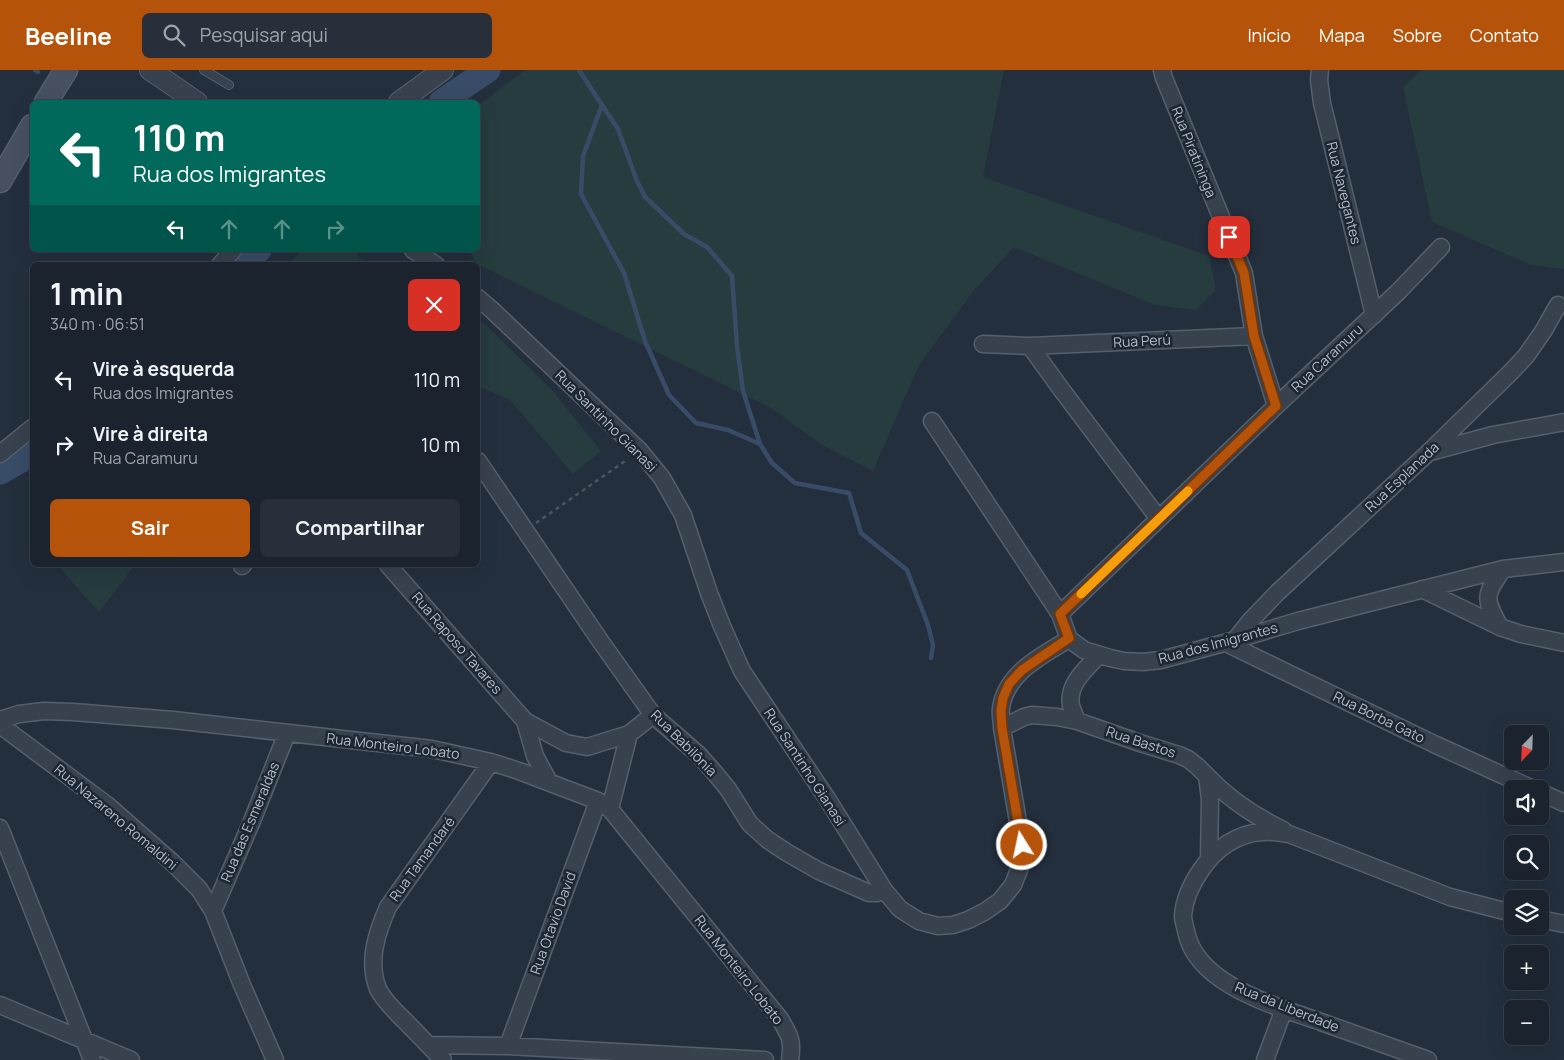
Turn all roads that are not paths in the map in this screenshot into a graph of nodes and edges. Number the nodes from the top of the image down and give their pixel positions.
1 (66, 70) edge
2 (150, 70) edge
3 (204, 70) edge
4 (443, 70) edge
5 (1162, 70) edge
6 (1320, 70) edge
7 (228, 85) dead end
8 (47, 100) edge
9 (195, 100) edge
10 (402, 100) edge
11 (30, 129) edge
12 (1, 178) edge
13 (1441, 247) dead end
14 (231, 252) edge
15 (416, 252) edge
16 (223, 262) edge
17 (431, 262) edge
18 (480, 300) edge
19 (1558, 305) dead end
20 (1374, 315) junction
21 (1254, 336) junction
22 (983, 344) dead end
23 (1030, 346) junction
24 (1276, 406) junction
25 (932, 421) dead end
26 (1564, 422) edge
27 (30, 430) edge
28 (1428, 453) junction
29 (0, 454) edge
30 (480, 464) edge
31 (1159, 519) junction
32 (1564, 562) edge
33 (390, 567) edge
34 (1503, 568) junction
35 (1422, 589) junction
36 (1060, 614) junction
37 (1500, 627) junction
38 (1069, 638) junction
39 (1231, 642) junction
40 (1564, 643) edge
41 (1099, 655) junction
42 (653, 715) junction
43 (0, 720) edge
44 (526, 721) junction
45 (1077, 721) junction
46 (0, 725) edge
47 (1002, 728) junction
48 (287, 733) junction
49 (629, 734) junction
50 (491, 762) junction
51 (1207, 776) junction
52 (1513, 780) edge
53 (549, 782) junction
54 (1549, 796) edge
55 (1564, 803) edge
56 (604, 805) junction
57 (0, 828) edge
58 (1289, 834) junction
59 (1209, 858) junction
60 (884, 890) junction
61 (1504, 911) edge
62 (213, 912) junction
63 (1549, 921) edge
64 (1564, 924) edge
65 (0, 1004) edge
66 (1284, 1009) junction
67 (86, 1041) junction
68 (429, 1045) junction
69 (508, 1046) junction
70 (92, 1060) edge
71 (131, 1060) edge
72 (275, 1060) edge
73 (443, 1060) edge
74 (765, 1060) edge
75 (790, 1060) edge
76 (1265, 1060) edge
77 (1428, 1060) edge

1 - 8 main road
2 - 9 street
3 - 7 lane
4 - 10 street
5 - 21 street, Rua Piratininga
6 - 20 street, Rua Navegantes
11 - 12 main road
13 - 20 street, Rua Caramuru
14 - 16 street
15 - 17 street
18 - 60 street, Rua Santinho Gianasi
19 - 28 street, Rua Esplanada
20 - 24 street, Rua Caramuru
21 - 23 street, Rua Perú
21 - 24 street, Rua Piratininga
22 - 23 street, Rua Perú
23 - 31 street
24 - 31 street, Rua Caramuru
25 - 36 street
26 - 28 street
27 - 29 street
28 - 39 street, Rua Esplanada
30 - 42 street, Rua Babilônia
31 - 36 street, Rua Caramuru
32 - 34 street, Rua dos Imigrantes
33 - 44 street, Rua Raposo Tavares
34 - 35 street, Rua dos Imigrantes
34 - 37 street
35 - 37 street
35 - 39 street, Rua dos Imigrantes
36 - 38 street
37 - 40 street
38 - 41 street, Rua dos Imigrantes
38 - 47 street, Rua Santinho Gianasi
39 - 41 street, Rua dos Imigrantes
39 - 52 street, Rua Borba Gato
41 - 45 street
42 - 49 street, Rua Raposo Tavares
42 - 60 street, Rua Babilônia
43 - 48 street, Rua Monteiro Lobato
44 - 49 street, Rua Raposo Tavares
44 - 53 street, Rua Raposo Tavares
45 - 47 street, Rua Bastos
45 - 51 street, Rua Bastos
46 - 62 street, Rua Nazareno Romaldini
47 - 60 street, Rua Santinho Gianasi
48 - 50 street, Rua Monteiro Lobato
48 - 62 street, Rua das Esmeraldas
49 - 56 street, Rua Otavio David
50 - 53 street, Rua Monteiro Lobato
50 - 68 street, Rua Tamandaré
51 - 58 street, Rua da Liberdade
51 - 59 street
53 - 56 street, Rua Monteiro Lobato
54 - 55 street
56 - 69 street, Rua Otavio David
56 - 75 street, Rua Monteiro Lobato
57 - 67 street
58 - 59 street, Rua da Liberdade
58 - 61 street, Rua da Liberdade
59 - 66 street, Rua da Liberdade
62 - 72 street, Rua Nazareno Romaldini
63 - 64 street
65 - 67 street
66 - 76 street
66 - 77 street, Rua da Liberdade
67 - 70 street
67 - 71 street
68 - 69 street
68 - 73 street, Rua Tamandaré
69 - 74 street

